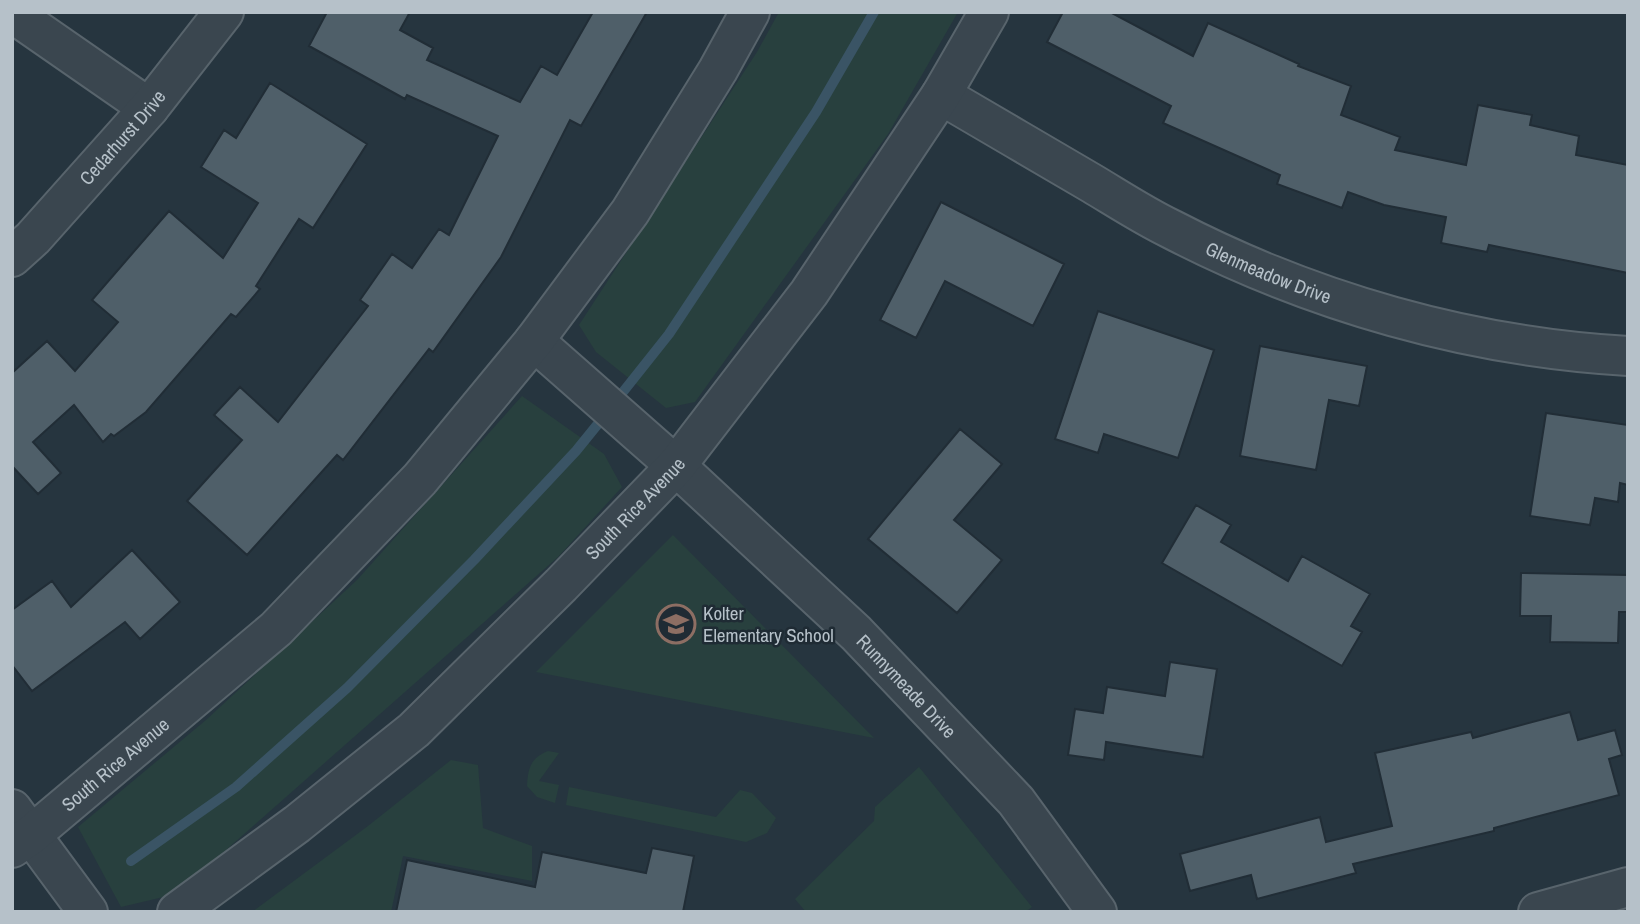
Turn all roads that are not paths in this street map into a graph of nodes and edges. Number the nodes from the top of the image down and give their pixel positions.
1 (223, 12) edge
2 (750, 12) edge
3 (989, 12) edge
4 (12, 13) edge
5 (941, 95) junction
6 (149, 108) junction
7 (12, 257) edge
8 (534, 341) junction
9 (1628, 356) edge
10 (676, 466) junction
11 (19, 831) edge
12 (1628, 887) edge
13 (88, 912) edge
14 (177, 912) edge
15 (1097, 912) edge
16 (1538, 912) edge

1 - 6 street, Cedarhurst Drive
2 - 8 street, South Rice Avenue
3 - 5 street, South Rice Avenue
4 - 6 street
5 - 9 street, Glenmeadow Drive
5 - 10 street, South Rice Avenue
6 - 7 street, Cedarhurst Drive
8 - 10 street, Runnymeade Drive
8 - 11 street, South Rice Avenue
10 - 14 street, South Rice Avenue
10 - 15 street, Runnymeade Drive
11 - 13 street
12 - 16 street

